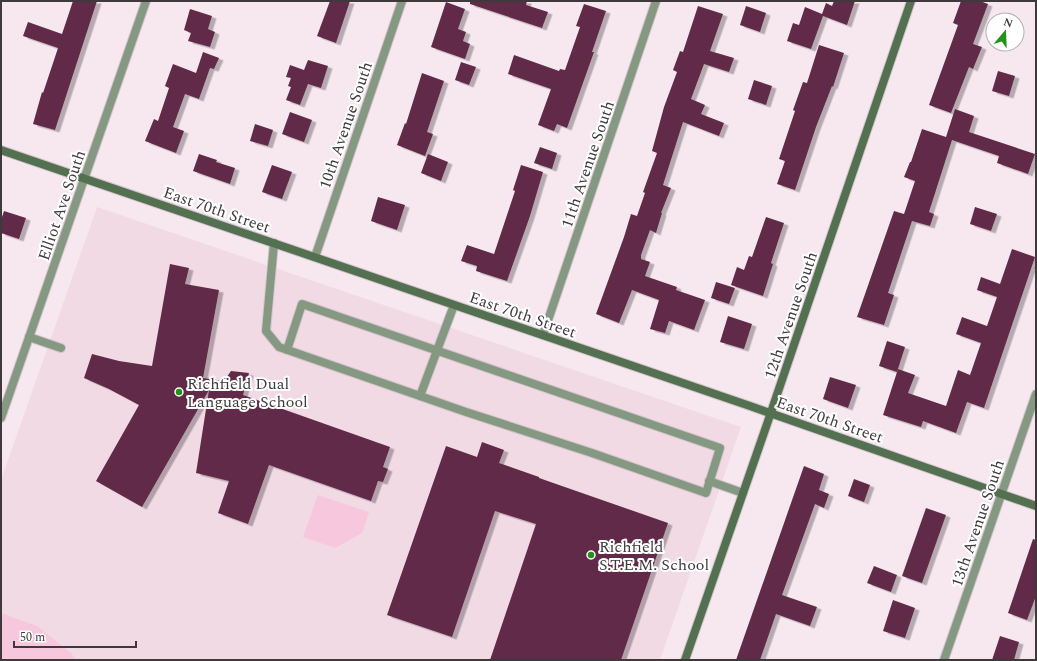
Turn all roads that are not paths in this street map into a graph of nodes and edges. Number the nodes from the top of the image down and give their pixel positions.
1 (146, 1) edge
2 (402, 1) edge
3 (656, 1) edge
4 (911, 1) edge
5 (1, 150) edge
6 (85, 178) junction
7 (274, 243) junction
8 (315, 257) junction
9 (454, 305) junction
10 (543, 335) junction
11 (29, 337) junction
12 (61, 348) dead end
13 (287, 350) junction
14 (437, 350) junction
15 (1036, 394) edge
16 (420, 396) junction
17 (771, 413) junction
18 (1, 418) edge
19 (709, 482) junction
20 (743, 493) junction
21 (1002, 494) junction
22 (1036, 506) edge
23 (685, 660) edge
24 (944, 660) edge

1 - 6 street, Elliot Ave South
2 - 8 street, 10th Avenue South
3 - 10 street, 11th Avenue South
4 - 17 street, 12th Avenue South
5 - 6 street, East 70th Street
6 - 7 street, East 70th Street
6 - 11 street, Elliot Ave South
7 - 8 street, East 70th Street
7 - 13 street
8 - 9 street, East 70th Street
9 - 10 street, East 70th Street
9 - 14 street
10 - 17 street, East 70th Street
11 - 12 street
11 - 18 street, Elliot Ave South
13 - 14 street
13 - 16 street
14 - 16 street
14 - 19 street
15 - 21 street, 13th Avenue South
16 - 19 street
17 - 20 street, 12th Avenue South
17 - 21 street, East 70th Street
19 - 20 street
20 - 23 street, 12th Avenue South
21 - 22 street, East 70th Street
21 - 24 street, 13th Avenue South

